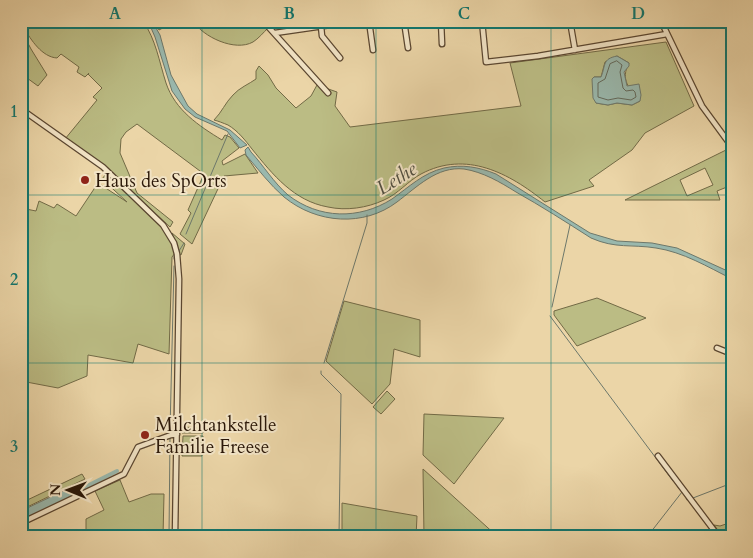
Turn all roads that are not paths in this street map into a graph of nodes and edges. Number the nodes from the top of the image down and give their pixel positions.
1 (263, 21) edge
2 (357, 21) edge
3 (369, 21) edge
4 (404, 21) edge
5 (440, 21) edge
6 (482, 21) edge
7 (570, 21) edge
8 (661, 21) edge
9 (321, 26) junction
10 (275, 33) junction
11 (667, 34) junction
12 (442, 44) dead end
13 (408, 48) dead end
14 (373, 50) dead end
15 (575, 50) junction
16 (340, 58) dead end
17 (328, 93) dead end
18 (21, 109) edge
19 (732, 147) edge
20 (717, 348) dead end
21 (732, 354) edge
22 (176, 434) junction
23 (658, 456) dead end
24 (21, 523) edge
25 (175, 537) edge
26 (719, 537) edge

1 - 10 street
2 - 9 street
3 - 14 street
4 - 13 street
5 - 12 street
6 - 15 street
7 - 15 street
8 - 11 street
9 - 10 street
9 - 16 street
10 - 17 street
11 - 15 street
11 - 19 street
18 - 22 street
20 - 21 street
22 - 24 street
22 - 25 street
23 - 26 street

